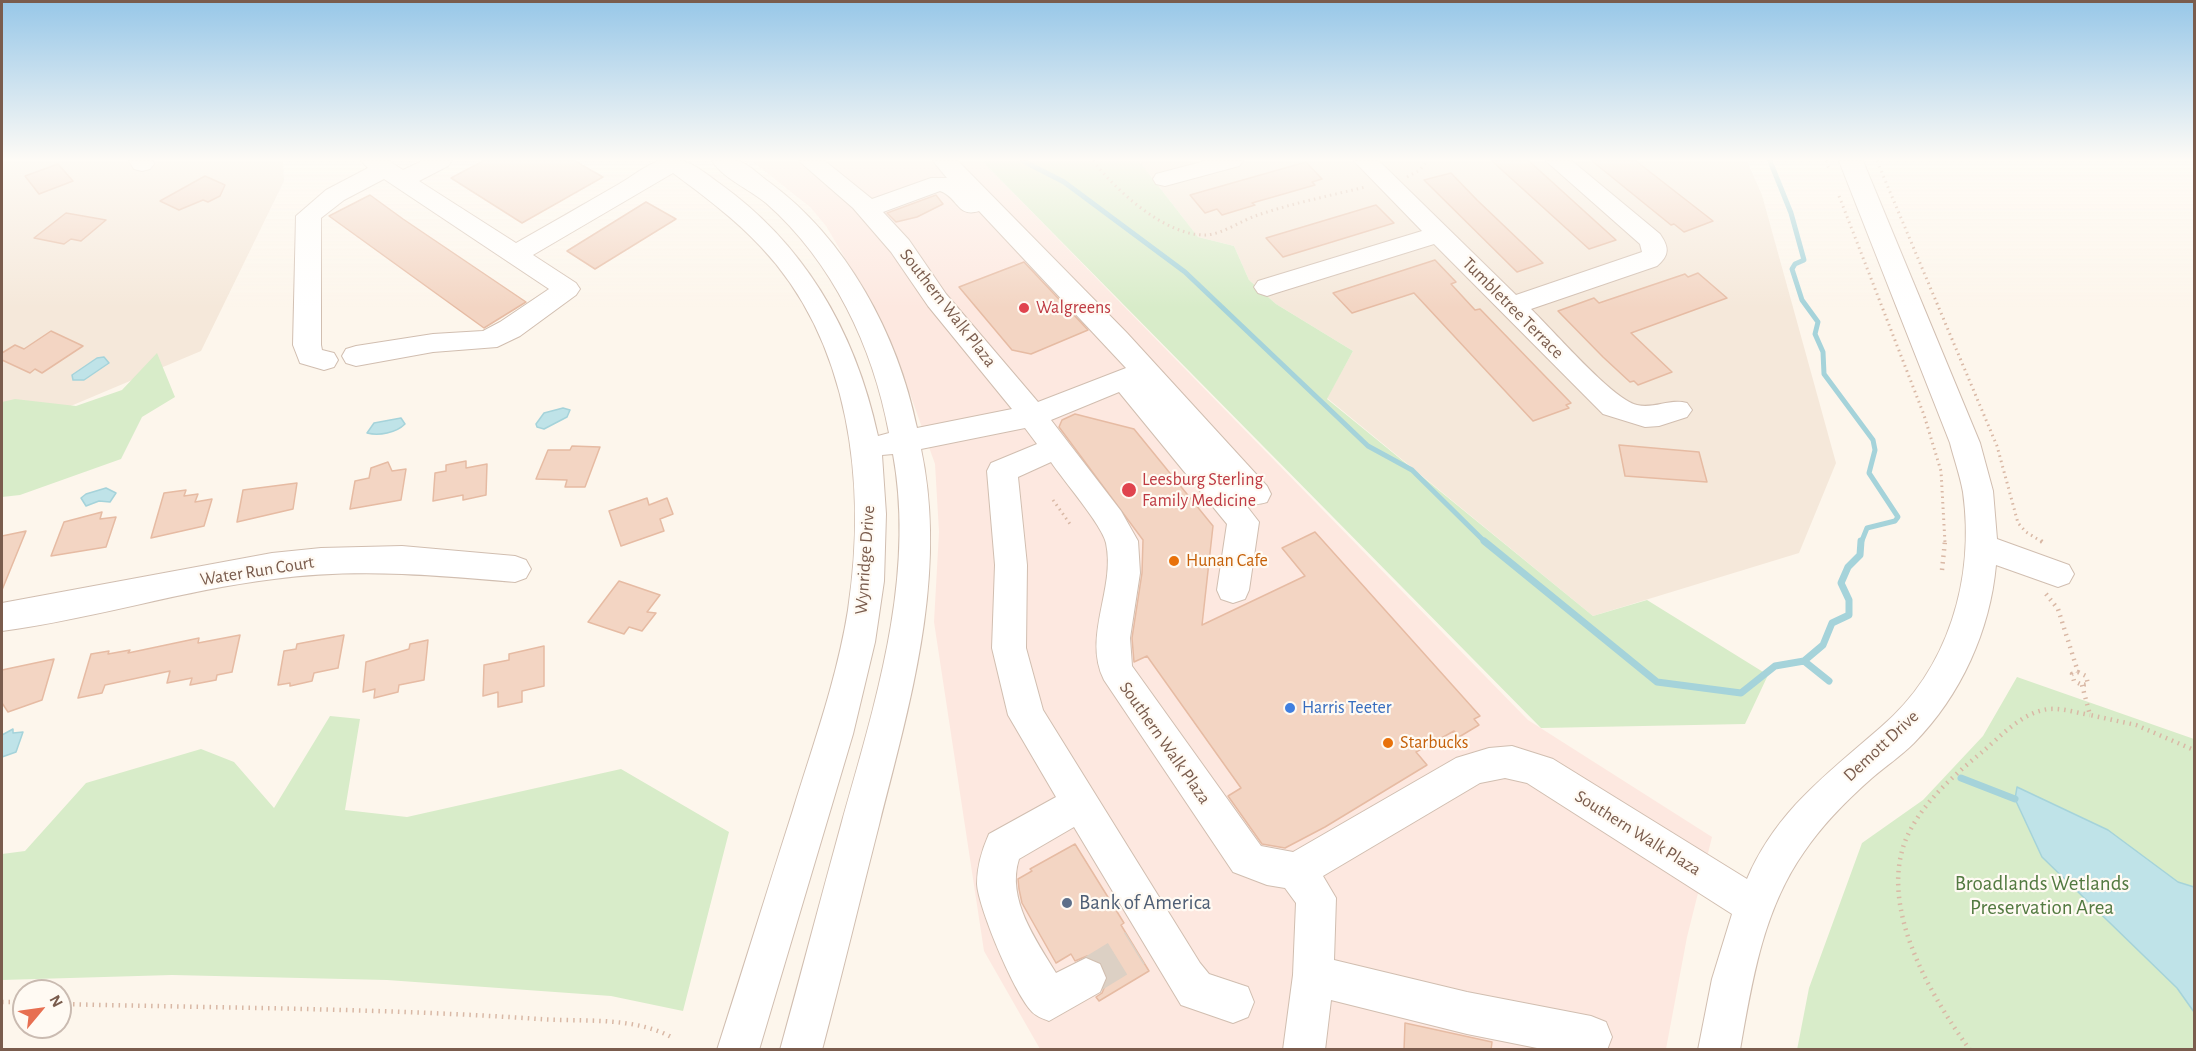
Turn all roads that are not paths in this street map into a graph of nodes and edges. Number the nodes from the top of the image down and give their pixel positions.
1 (313, 210) edge
2 (449, 210) edge
3 (591, 210) edge
4 (742, 210) edge
5 (785, 210) edge
6 (868, 210) edge
7 (981, 210) edge
8 (983, 210) edge
9 (1415, 210) edge
10 (1616, 210) edge
11 (1860, 210) edge
12 (985, 213) junction
13 (1439, 234) junction
14 (516, 254) junction
15 (1267, 287) dead end
16 (1511, 306) junction
17 (356, 356) dead end
18 (324, 360) dead end
19 (1135, 375) junction
20 (1677, 410) dead end
21 (1031, 416) junction
22 (906, 441) junction
23 (866, 448) junction
24 (1055, 448) junction
25 (1256, 494) dead end
26 (1982, 546) junction
27 (2044, 556) road end
28 (515, 568) dead end
29 (1233, 590) dead end
30 (2, 617) edge
31 (1079, 804) junction
32 (1296, 871) junction
33 (1754, 906) junction
34 (1313, 975) junction
35 (1086, 978) tunnel mouth
36 (1233, 1002) dead end
37 (1591, 1037) dead end
38 (738, 1050) edge
39 (801, 1050) edge
40 (1304, 1050) edge
41 (1719, 1050) edge

1 - 18 street
2 - 14 street
3 - 14 street
4 - 23 street, Wynridge Drive
5 - 22 street
6 - 21 street, Southern Walk Plaza
7 - 12 street
8 - 12 street
9 - 13 street, Tumbletree Terrace
10 - 16 street
11 - 26 street, Demott Drive
12 - 19 street
13 - 15 street
13 - 16 street, Tumbletree Terrace
14 - 17 street
16 - 20 street, Tumbletree Terrace
19 - 21 street
19 - 25 street
19 - 29 street
21 - 22 street
21 - 24 street, Southern Walk Plaza
22 - 23 street
22 - 39 street
23 - 38 street, Wynridge Drive
24 - 31 street
24 - 32 street, Southern Walk Plaza
26 - 27 street
26 - 33 street, Demott Drive
28 - 30 street, Water Run Court
31 - 35 street
31 - 36 street
32 - 33 street, Southern Walk Plaza
32 - 34 street
33 - 41 street, Demott Drive
34 - 37 street
34 - 40 street

